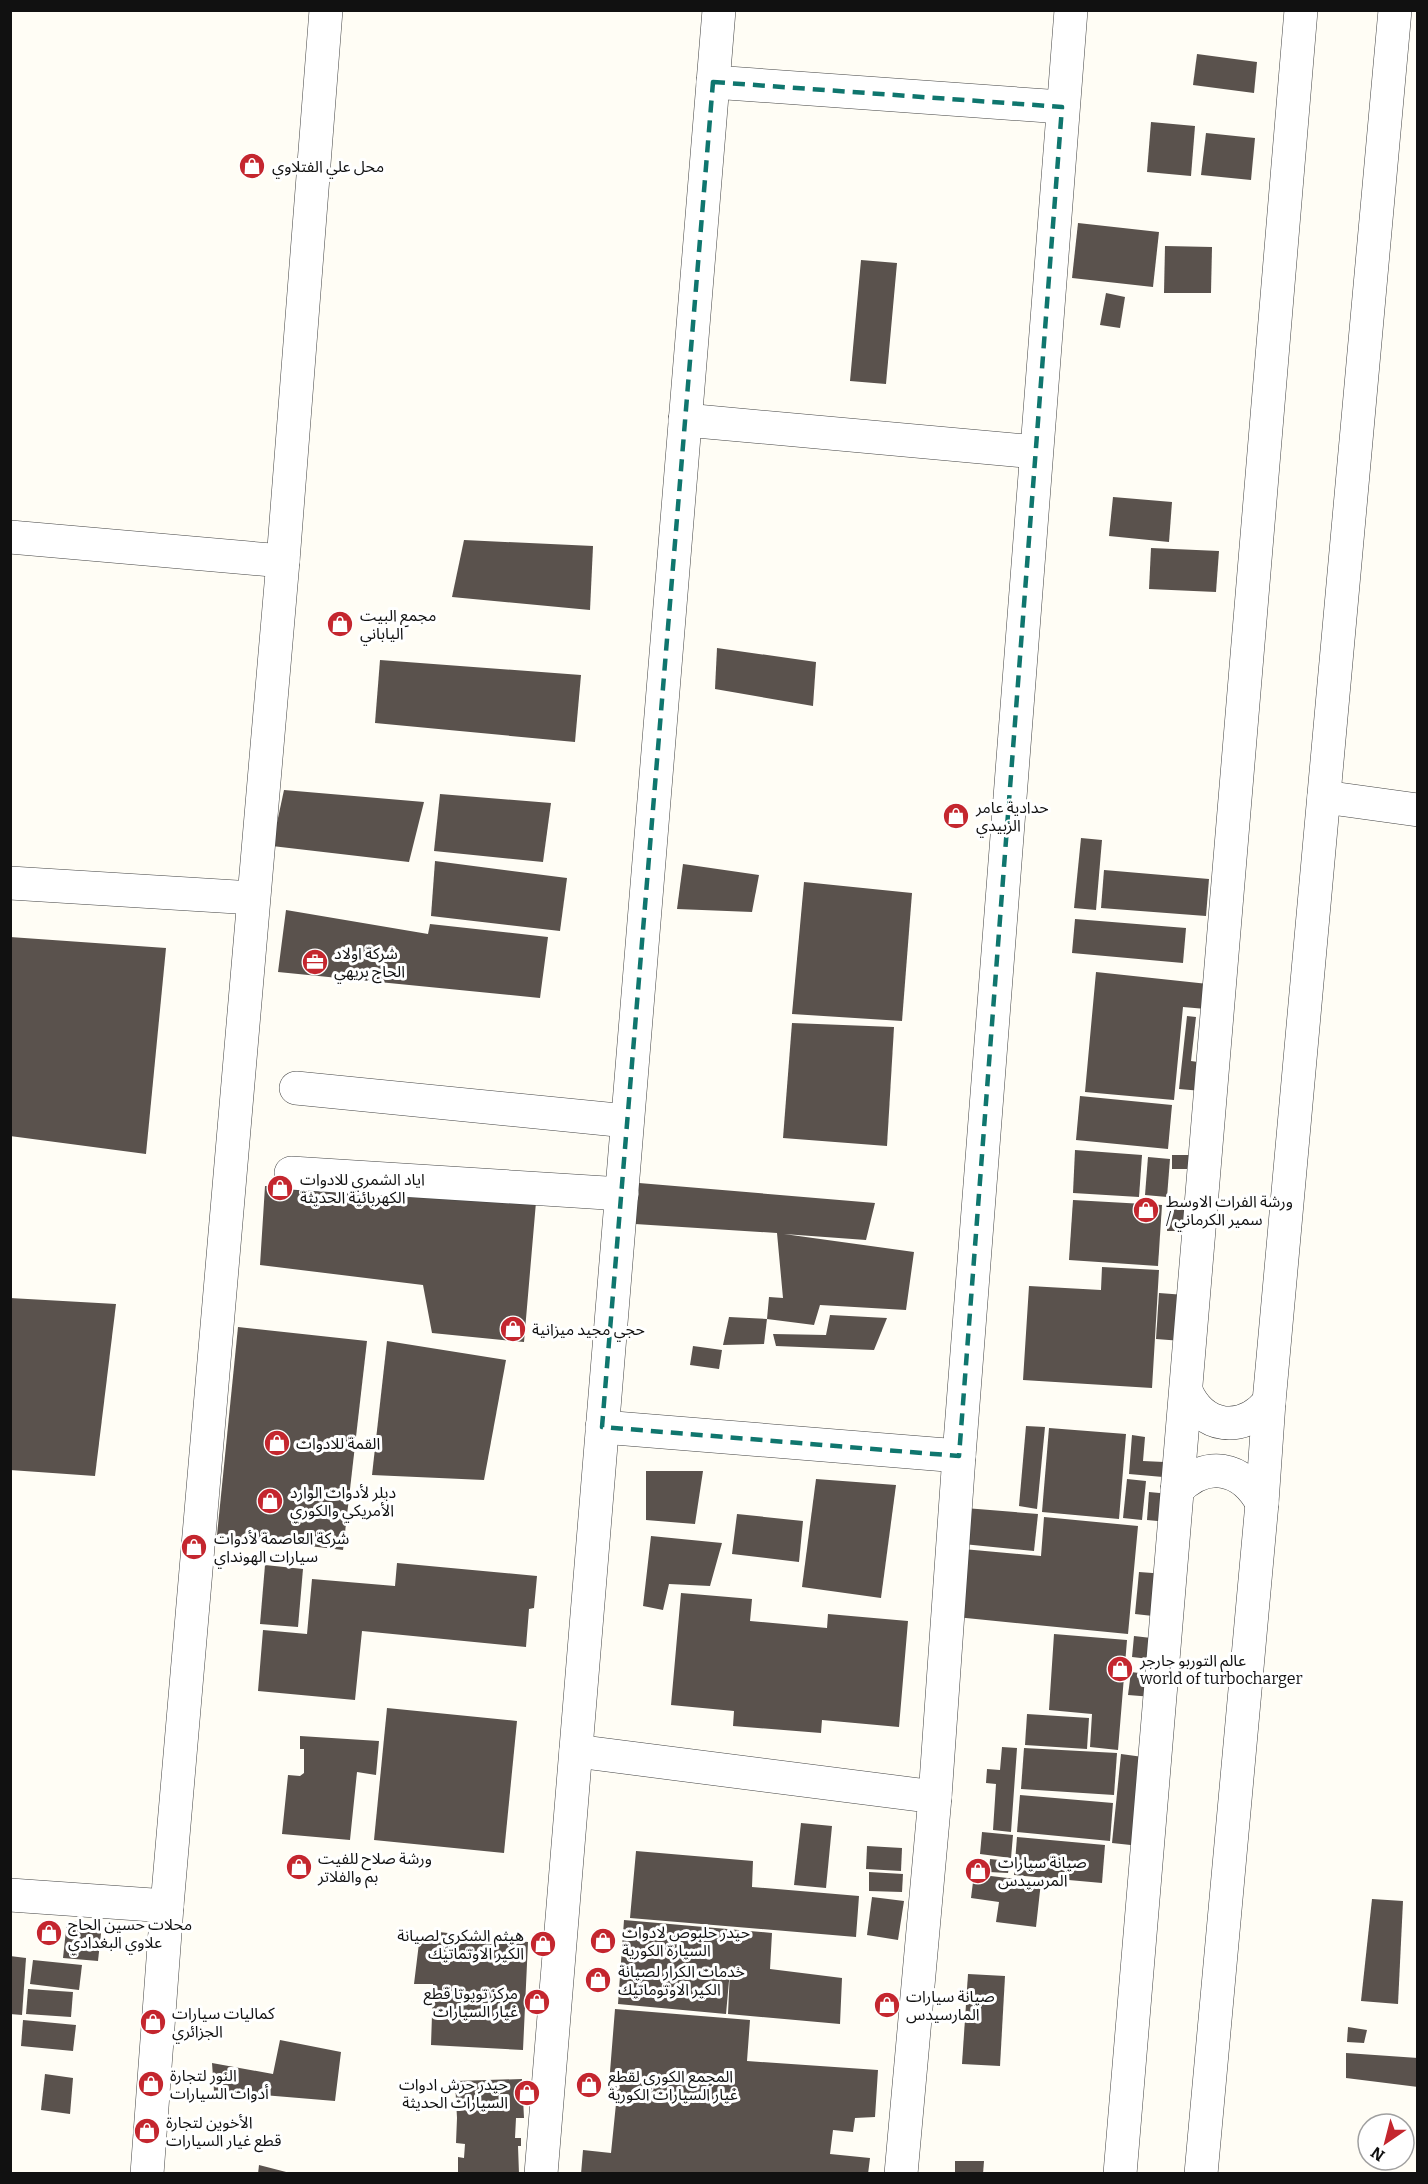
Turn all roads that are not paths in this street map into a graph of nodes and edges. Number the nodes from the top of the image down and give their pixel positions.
1 (326, 10) edge
2 (719, 10) edge
3 (1071, 10) edge
4 (1301, 10) edge
5 (1402, 21) edge
6 (713, 82) junction
7 (1062, 107) junction
8 (685, 420) junction
9 (1036, 452) junction
10 (10, 537) edge
11 (283, 561) junction
12 (1324, 797) junction
13 (1418, 810) edge
14 (10, 883) edge
15 (253, 898) junction
16 (296, 1088) dead end
17 (627, 1121) junction
18 (291, 1173) dead end
19 (622, 1194) junction
20 (1186, 1391) junction
21 (1269, 1402) junction
22 (602, 1427) junction
23 (959, 1456) junction
24 (1177, 1490) junction
25 (1262, 1503) junction
26 (576, 1751) junction
27 (934, 1797) junction
28 (10, 1895) edge
29 (167, 1906) junction
30 (147, 2174) edge
31 (541, 2174) edge
32 (901, 2174) edge
33 (1120, 2174) edge
34 (1201, 2174) edge

1 - 11 street
2 - 6 street
3 - 7 street
4 - 20 street
5 - 12 street
6 - 7 street
6 - 8 street
7 - 9 street
8 - 9 street
8 - 17 street
9 - 23 street
10 - 11 street
11 - 15 street
12 - 13 street
12 - 21 street
14 - 15 street
15 - 29 street
16 - 17 street
17 - 19 street
18 - 19 street
19 - 22 street
20 - 21 street
20 - 24 street
21 - 25 street
22 - 23 street
22 - 26 street
23 - 27 street
24 - 25 street
24 - 33 street
25 - 34 street
26 - 27 street
26 - 31 street
27 - 32 street
28 - 29 street
29 - 30 street

